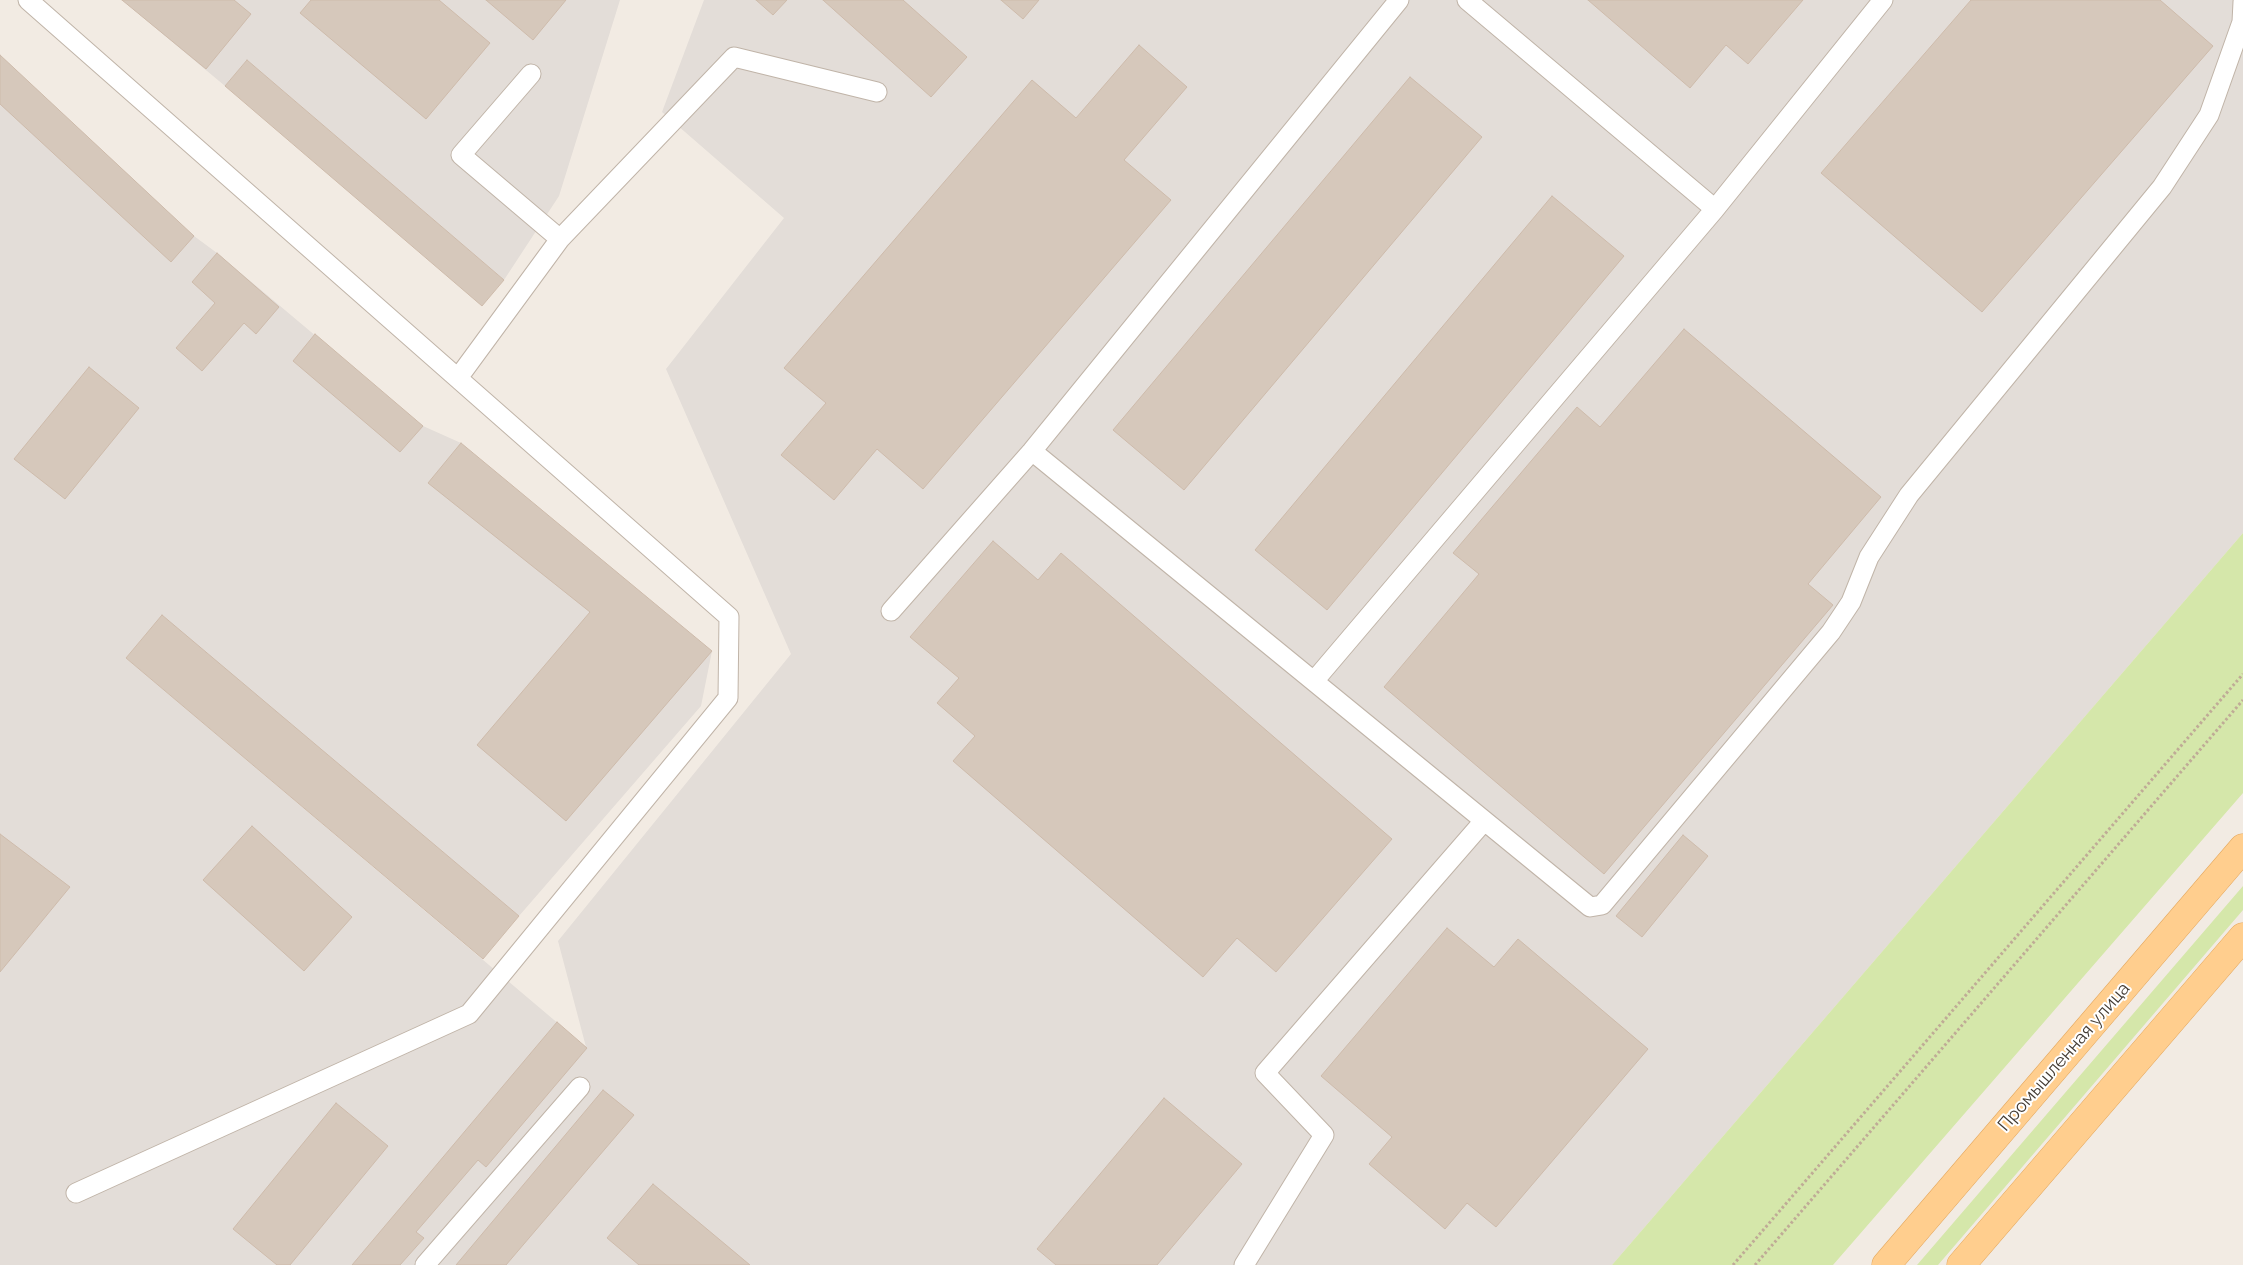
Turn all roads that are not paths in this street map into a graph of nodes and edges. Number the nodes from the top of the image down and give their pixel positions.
1 (28, 0) edge
2 (1399, 0) edge
3 (1467, 0) edge
4 (1884, 0) edge
5 (2243, 2) edge
6 (530, 74) dead end
7 (877, 92) dead end
8 (1715, 209) junction
9 (560, 239) junction
10 (458, 378) junction
11 (1032, 451) junction
12 (891, 611) dead end
13 (1314, 681) junction
14 (1484, 821) junction
15 (2243, 848) edge
16 (2243, 937) edge
17 (580, 1087) dead end
18 (76, 1193) dead end
19 (425, 1265) edge
20 (1244, 1265) edge
21 (1886, 1265) edge
22 (1961, 1265) edge

1 - 10 lane
2 - 11 lane
3 - 8 lane
4 - 8 lane
5 - 14 lane
6 - 9 lane
7 - 9 lane
8 - 13 lane
9 - 10 lane
10 - 18 lane
11 - 12 lane
11 - 13 lane
13 - 14 lane
14 - 20 lane
15 - 21 main road, Промышленная улица
16 - 22 main road
17 - 19 lane

